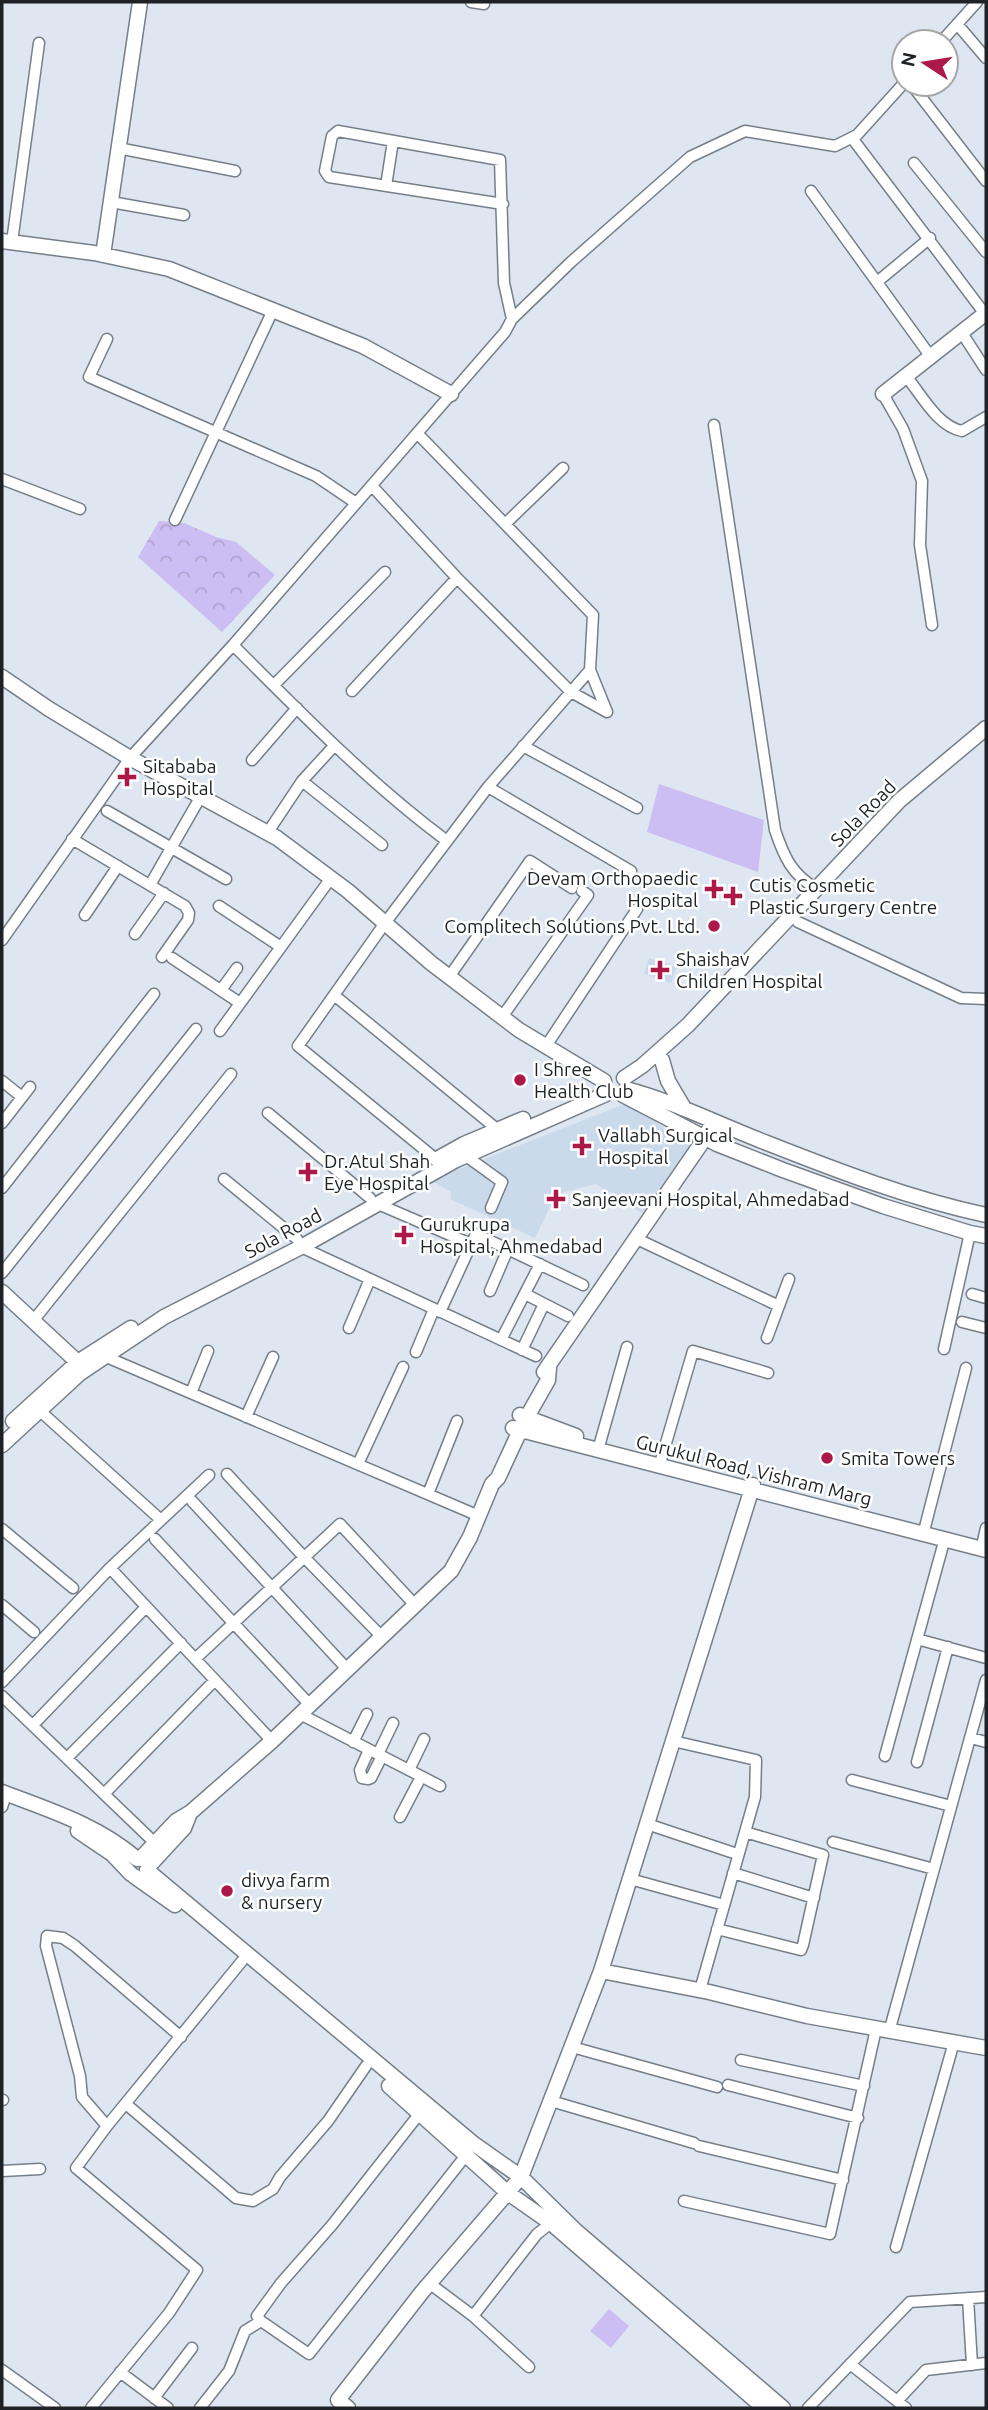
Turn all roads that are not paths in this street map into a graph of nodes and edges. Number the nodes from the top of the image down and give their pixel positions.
1 (140, 2) edge
2 (471, 2) edge
3 (977, 2) edge
4 (484, 4) dead end
5 (957, 24) junction
6 (953, 28) edge
7 (39, 43) dead end
8 (986, 58) edge
9 (890, 98) edge
10 (922, 98) edge
11 (852, 138) junction
12 (393, 141) junction
13 (118, 148) junction
14 (986, 160) edge
15 (914, 163) dead end
16 (977, 169) junction
17 (235, 171) dead end
18 (986, 181) edge
19 (386, 186) junction
20 (811, 191) dead end
21 (111, 202) junction
22 (503, 204) junction
23 (184, 215) dead end
24 (930, 239) junction
25 (7, 242) edge
26 (986, 253) edge
27 (103, 255) junction
28 (877, 282) junction
29 (273, 310) junction
30 (986, 314) edge
31 (512, 319) junction
32 (962, 333) junction
33 (107, 339) dead end
34 (931, 357) junction
35 (986, 370) edge
36 (906, 376) junction
37 (451, 394) junction
38 (883, 394) joint
39 (986, 417) edge
40 (714, 425) dead end
41 (217, 431) junction
42 (417, 433) junction
43 (562, 468) dead end
44 (2, 479) edge
45 (372, 486) junction
46 (356, 503) junction
47 (80, 509) dead end
48 (175, 520) dead end
49 (505, 524) junction
50 (385, 572) dead end
51 (457, 578) junction
52 (932, 625) dead end
53 (233, 645) junction
54 (590, 670) junction
55 (2, 677) edge
56 (274, 685) junction
57 (352, 691) dead end
58 (571, 692) junction
59 (297, 708) junction
60 (986, 728) edge
61 (986, 739) edge
62 (334, 746) junction
63 (523, 746) junction
64 (130, 758) junction
65 (252, 760) dead end
66 (302, 781) junction
67 (488, 787) junction
68 (201, 796) junction
69 (636, 808) dead end
70 (107, 811) dead end
71 (268, 832) junction
72 (72, 839) junction
73 (447, 841) junction
74 (382, 845) dead end
75 (172, 848) junction
76 (118, 866) junction
77 (631, 871) dead end
78 (331, 878) junction
79 (226, 879) dead end
80 (150, 885) junction
81 (817, 889) junction
82 (164, 893) junction
83 (219, 906) dead end
84 (637, 909) dead end
85 (85, 915) dead end
86 (798, 922) junction
87 (385, 923) junction
88 (6, 926) edge
89 (135, 934) dead end
90 (2, 940) edge
91 (281, 947) junction
92 (237, 968) dead end
93 (449, 977) junction
94 (221, 990) junction
95 (154, 994) dead end
96 (334, 995) junction
97 (986, 999) edge
98 (240, 1003) junction
99 (502, 1017) junction
100 (196, 1029) dead end
101 (220, 1031) dead end
102 (546, 1046) junction
103 (662, 1060) junction
104 (231, 1074) dead end
105 (2, 1081) edge
106 (625, 1086) junction
107 (30, 1087) dead end
108 (605, 1088) junction
109 (22, 1097) junction
110 (684, 1108) junction
111 (268, 1113) dead end
112 (713, 1121) junction
113 (2, 1123) edge
114 (498, 1130) junction
115 (705, 1138) junction
116 (466, 1156) junction
117 (437, 1160) junction
118 (224, 1180) dead end
119 (2, 1188) edge
120 (374, 1201) junction
121 (491, 1208) dead end
122 (986, 1215) edge
123 (970, 1233) junction
124 (986, 1236) edge
125 (636, 1239) junction
126 (299, 1243) junction
127 (471, 1244) junction
128 (508, 1249) junction
129 (540, 1264) junction
130 (2, 1273) edge
131 (370, 1279) junction
132 (789, 1279) dead end
133 (583, 1285) dead end
134 (2, 1292) edge
135 (490, 1292) dead end
136 (525, 1294) junction
137 (972, 1294) dead end
138 (986, 1297) edge
139 (544, 1304) junction
140 (779, 1307) junction
141 (437, 1310) junction
142 (568, 1316) dead end
143 (33, 1321) junction
144 (962, 1322) dead end
145 (349, 1328) dead end
146 (986, 1328) edge
147 (767, 1338) dead end
148 (501, 1340) junction
149 (626, 1347) dead end
150 (944, 1349) dead end
151 (522, 1350) junction
152 (208, 1351) dead end
153 (416, 1352) dead end
154 (104, 1356) junction
155 (536, 1356) dead end
156 (273, 1357) dead end
157 (82, 1366) junction
158 (403, 1367) dead end
159 (966, 1368) dead end
160 (768, 1373) dead end
161 (191, 1393) junction
162 (39, 1410) junction
163 (246, 1417) junction
164 (457, 1421) dead end
165 (520, 1422) junction
166 (2, 1432) edge
167 (600, 1443) junction
168 (2, 1444) edge
169 (661, 1460) junction
170 (358, 1464) junction
171 (227, 1474) dead end
172 (209, 1475) dead end
173 (752, 1488) junction
174 (428, 1494) junction
175 (192, 1502) dead end
176 (479, 1516) junction
177 (161, 1520) junction
178 (925, 1527) junction
179 (2, 1529) edge
180 (945, 1538) junction
181 (155, 1539) dead end
182 (985, 1540) edge
183 (303, 1557) junction
184 (110, 1568) junction
185 (72, 1588) dead end
186 (270, 1588) junction
187 (2, 1605) edge
188 (415, 1605) junction
189 (146, 1607) junction
190 (233, 1623) junction
191 (34, 1632) dead end
192 (382, 1637) junction
193 (917, 1639) junction
194 (181, 1643) junction
195 (948, 1647) junction
196 (986, 1658) edge
197 (195, 1659) junction
198 (347, 1670) junction
199 (215, 1680) junction
200 (986, 1680) edge
201 (2, 1682) edge
202 (2, 1696) edge
203 (305, 1710) junction
204 (367, 1714) dead end
205 (393, 1723) dead end
206 (33, 1725) junction
207 (971, 1738) junction
208 (424, 1739) dead end
209 (272, 1741) junction
210 (673, 1741) junction
211 (353, 1742) junction
212 (986, 1742) edge
213 (376, 1753) junction
214 (885, 1756) dead end
215 (67, 1758) junction
216 (917, 1762) dead end
217 (409, 1770) junction
218 (421, 1777) junction
219 (852, 1780) dead end
220 (440, 1786) dead end
221 (104, 1794) junction
222 (2, 1800) edge
223 (951, 1806) junction
224 (191, 1812) junction
225 (400, 1817) dead end
226 (647, 1824) junction
227 (745, 1832) junction
228 (833, 1842) dead end
229 (156, 1844) junction
230 (737, 1854) junction
231 (140, 1867) junction
232 (934, 1869) junction
233 (733, 1874) junction
234 (630, 1879) junction
235 (814, 1898) junction
236 (724, 1905) junction
237 (717, 1929) junction
238 (242, 1961) junction
239 (601, 1971) junction
240 (700, 1990) junction
241 (883, 2030) junction
242 (181, 2037) junction
243 (954, 2042) junction
244 (572, 2047) junction
245 (986, 2048) edge
246 (741, 2060) dead end
247 (366, 2066) junction
248 (864, 2086) junction
249 (551, 2101) junction
250 (126, 2105) junction
251 (420, 2113) junction
252 (858, 2118) junction
253 (107, 2126) junction
254 (467, 2154) junction
255 (40, 2169) dead end
256 (2, 2171) edge
257 (521, 2177) junction
258 (843, 2180) junction
259 (508, 2193) junction
260 (684, 2200) dead end
261 (551, 2223) junction
262 (896, 2247) dead end
263 (429, 2283) junction
264 (986, 2297) edge
265 (968, 2298) junction
266 (473, 2316) junction
267 (261, 2320) junction
268 (192, 2348) dead end
269 (986, 2363) edge
270 (850, 2364) junction
271 (972, 2365) junction
272 (529, 2367) dead end
273 (2, 2370) edge
274 (120, 2372) junction
275 (154, 2398) junction
276 (901, 2404) edge
277 (339, 2405) edge
278 (55, 2408) edge
279 (91, 2408) edge
280 (168, 2408) edge
281 (201, 2408) edge
282 (765, 2408) edge
283 (783, 2408) edge
284 (807, 2408) edge

1 - 13 street
2 - 4 street
3 - 5 street
5 - 6 street
5 - 8 street
7 - 25 street
9 - 11 street
10 - 16 street
11 - 24 street
11 - 31 street
12 - 19 street
12 - 19 street
12 - 22 street
13 - 17 street
13 - 21 street
14 - 16 street
15 - 26 street
16 - 18 street
19 - 22 street
20 - 28 street
21 - 23 street
21 - 27 street
22 - 31 street
24 - 28 street
24 - 30 street
25 - 27 street
27 - 29 street
28 - 34 street
29 - 37 street
29 - 41 street
30 - 32 street
31 - 37 street
32 - 34 street
32 - 35 street
33 - 41 street
34 - 36 street
36 - 38 street
36 - 39 street
37 - 42 street
38 - 52 street
40 - 81 street
41 - 46 street
41 - 48 street
42 - 45 street
42 - 49 street
43 - 49 street
44 - 47 street
45 - 46 street
45 - 51 street
46 - 53 street
49 - 54 street
50 - 56 street
51 - 57 street
51 - 58 street
53 - 56 street
53 - 64 street
54 - 58 street
54 - 58 street
55 - 64 street
56 - 59 street
58 - 63 street
59 - 62 street
59 - 65 street
60 - 81 street, Sola Road
61 - 86 street, Sola Road
62 - 66 street
62 - 73 street
63 - 67 street
63 - 69 street
64 - 68 street
64 - 72 street
66 - 71 street
66 - 74 street
67 - 73 street
67 - 77 street
68 - 71 street
68 - 75 street
70 - 75 street
71 - 78 street
72 - 76 street
72 - 88 street
73 - 87 street
75 - 79 street
75 - 80 street
76 - 80 street
76 - 85 street
78 - 87 street
78 - 91 street
80 - 82 street
81 - 106 street, Sola Road
82 - 89 street
82 - 94 street
83 - 91 street
84 - 102 street
86 - 97 street
86 - 103 street, Sola Road
87 - 93 street
87 - 96 street
88 - 90 street
91 - 98 street
92 - 94 street
93 - 99 street
93 - 99 street
94 - 98 street
95 - 119 street
96 - 114 street
96 - 117 street
98 - 101 street
99 - 102 street
100 - 130 street
102 - 108 street
103 - 106 street, Sola Road
103 - 110 street
104 - 143 street
105 - 109 street
106 - 108 street
106 - 108 street
106 - 110 street
106 - 115 street
107 - 109 street
108 - 114 street, Sola Road
108 - 116 street, Sola Road
109 - 113 street
110 - 112 street
111 - 120 street
112 - 115 street
112 - 122 street
114 - 117 street, Sola Road
115 - 123 street
115 - 125 street
116 - 120 street, Sola Road
116 - 121 street
117 - 120 street, Sola Road
118 - 126 street
120 - 126 street, Sola Road
120 - 127 street
123 - 124 street
123 - 150 street
125 - 140 street
125 - 165 street
126 - 131 street
126 - 154 street, Sola Road
126 - 157 street, Sola Road
127 - 128 street
127 - 141 street
128 - 129 street
128 - 135 street
129 - 133 street
129 - 136 street
131 - 141 street
131 - 145 street
132 - 140 street
134 - 143 street
136 - 139 street
136 - 148 street
137 - 138 street
139 - 142 street
139 - 151 street
140 - 147 street
141 - 148 street
141 - 153 street
143 - 157 street
144 - 146 street
148 - 151 street
149 - 167 street
151 - 155 street
152 - 161 street
154 - 157 street, Sola Road
154 - 161 street
156 - 163 street
157 - 162 street, Sola Road
157 - 166 street, Sola Road
158 - 170 street
159 - 178 street
160 - 169 street
161 - 163 street
162 - 168 street, Sola Road
162 - 177 street
163 - 170 street
164 - 174 street
165 - 167 street, Gurukul Road, Vishram Marg
165 - 173 street, Gurukul Road, Vishram Marg
165 - 176 street
167 - 169 street, Gurukul Road, Vishram Marg
169 - 173 street, Gurukul Road, Vishram Marg
170 - 174 street
171 - 183 street
172 - 177 street
173 - 178 street, Gurukul Road, Vishram Marg
173 - 180 street, Gurukul Road, Vishram Marg
173 - 210 street
174 - 176 street
175 - 186 street
176 - 188 street
177 - 184 street
178 - 182 street, Gurukul Road, Vishram Marg
179 - 185 street
180 - 182 street, Gurukul Road, Vishram Marg
180 - 193 street
181 - 190 street
183 - 186 street
183 - 188 street
183 - 192 street
184 - 189 street
184 - 201 street
186 - 190 street
186 - 198 street
187 - 191 street
188 - 192 street
189 - 194 street
189 - 206 street
190 - 197 street
190 - 203 street
192 - 198 street
193 - 195 street
193 - 214 street
194 - 197 street
194 - 215 street
195 - 196 street
195 - 216 street
197 - 199 street
198 - 203 street
199 - 209 street
199 - 221 street
200 - 207 street
202 - 206 street
203 - 209 street
203 - 211 street
204 - 211 street
205 - 213 street
206 - 215 street
207 - 212 street
207 - 223 street
208 - 217 street
209 - 224 street
210 - 226 street
210 - 227 street
211 - 213 street
213 - 217 street
215 - 221 street
217 - 218 street
218 - 220 street
218 - 225 street
219 - 223 street
221 - 229 street
222 - 231 street
223 - 232 street
224 - 229 street
224 - 231 street
226 - 230 street
226 - 234 street
227 - 230 street
227 - 235 street
228 - 232 street
229 - 231 street
230 - 233 street
231 - 238 street
231 - 257 street
232 - 241 street
233 - 235 street
233 - 236 street
234 - 236 street
234 - 239 street
235 - 237 street
236 - 237 street
237 - 240 street
238 - 242 street
238 - 247 street
239 - 240 street
239 - 244 street
240 - 241 street
241 - 243 street
241 - 248 street
242 - 250 street
242 - 253 street
243 - 245 street
243 - 262 street
244 - 249 street
244 - 252 street
246 - 248 street
247 - 250 street
247 - 251 street
248 - 252 street
249 - 257 street
249 - 258 street
250 - 253 street
251 - 254 street
251 - 267 street
252 - 258 street
253 - 274 street
254 - 259 street
254 - 267 street
255 - 256 street
257 - 259 street
257 - 283 street
258 - 260 street
259 - 261 street
259 - 263 street
261 - 266 street
261 - 282 street
263 - 266 street
263 - 277 street
264 - 265 street
265 - 270 street
265 - 271 street
266 - 272 street
267 - 281 street
268 - 275 street
269 - 271 street
270 - 276 street
270 - 284 street
271 - 276 street
273 - 278 street
274 - 275 street
274 - 279 street
275 - 280 street

